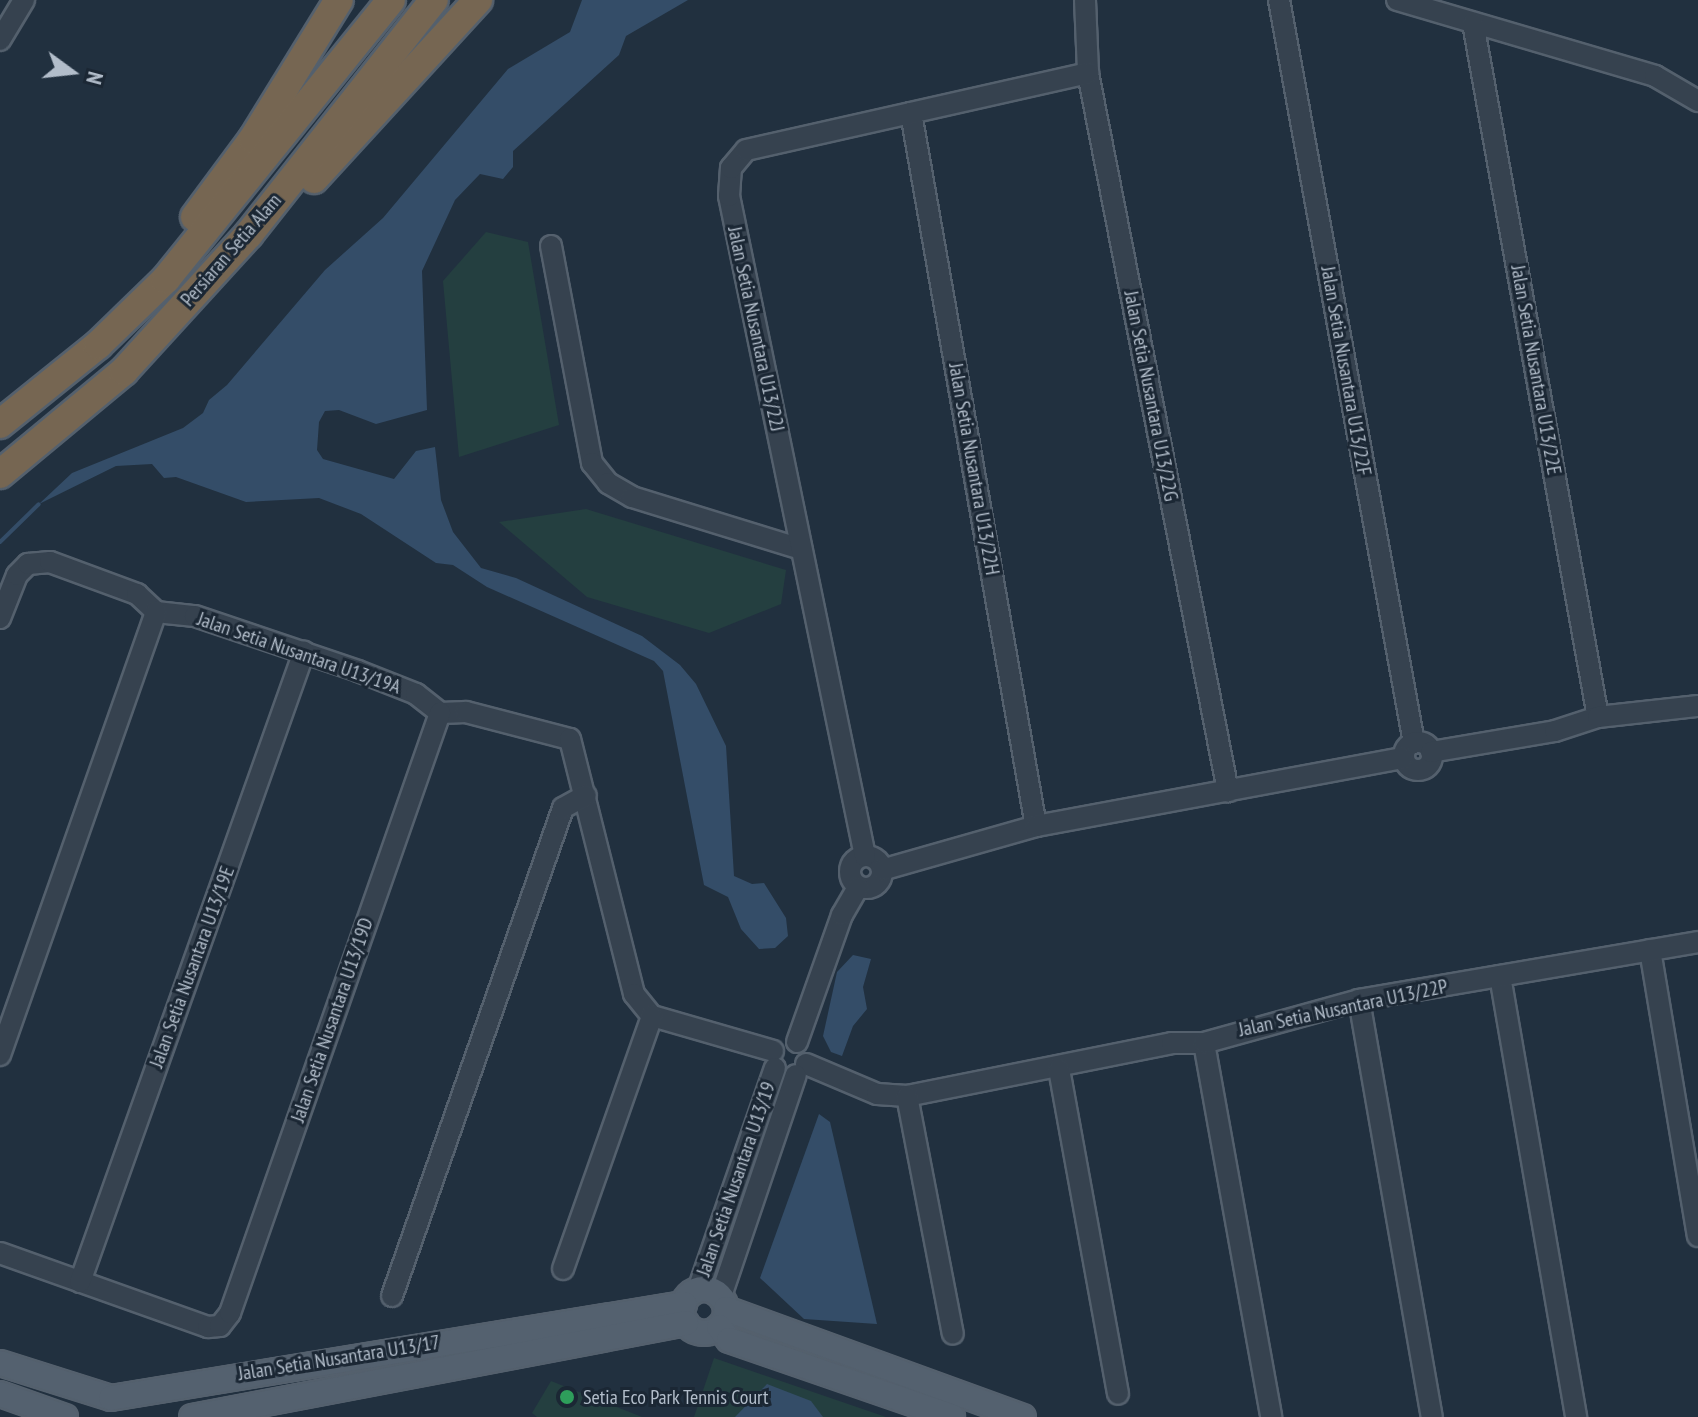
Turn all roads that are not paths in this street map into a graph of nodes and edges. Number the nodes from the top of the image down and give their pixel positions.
1 (24, 0) edge
2 (339, 0) edge
3 (391, 0) edge
4 (434, 0) edge
5 (478, 0) edge
6 (1085, 0) edge
7 (1279, 0) edge
8 (1397, 0) edge
9 (1473, 23) junction
10 (0, 40) edge
11 (1088, 73) junction
12 (1698, 101) edge
13 (911, 113) junction
14 (249, 234) junction
15 (551, 246) dead end
16 (98, 345) junction
17 (0, 424) edge
18 (0, 474) edge
19 (801, 549) junction
20 (156, 612) junction
21 (0, 618) edge
22 (304, 652) junction
23 (1698, 706) edge
24 (440, 713) junction
25 (1598, 717) junction
26 (1416, 751) junction
27 (1228, 791) junction
28 (586, 795) junction
29 (1036, 826) junction
30 (865, 856) junction
31 (882, 870) junction
32 (858, 887) junction
33 (1698, 942) edge
34 (1650, 950) junction
35 (1500, 976) junction
36 (1359, 1000) junction
37 (652, 1016) junction
38 (797, 1042) junction
39 (1204, 1043) junction
40 (0, 1055) edge
41 (774, 1060) junction
42 (801, 1069) junction
43 (1059, 1069) junction
44 (907, 1096) junction
45 (1698, 1236) edge
46 (0, 1253) edge
47 (563, 1269) dead end
48 (80, 1282) junction
49 (392, 1296) dead end
50 (706, 1308) junction
51 (953, 1334) dead end
52 (0, 1363) edge
53 (0, 1394) edge
54 (1118, 1394) dead end
55 (65, 1417) edge
56 (192, 1417) edge
57 (952, 1417) edge
58 (1023, 1417) edge
59 (1271, 1417) edge
60 (1432, 1417) edge
61 (1576, 1417) edge

1 - 10 street
2 - 16 highway
3 - 16 highway, Persiaran Setia Alam
4 - 14 highway, Persiaran Setia Alam
5 - 14 highway
6 - 11 street, Jalan Setia Nusantara U13/22G
7 - 26 street, Jalan Setia Nusantara U13/22F
8 - 9 street
9 - 12 street
9 - 25 street, Jalan Setia Nusantara U13/22E
11 - 13 street, Jalan Setia Nusantara U13/22J
11 - 27 street, Jalan Setia Nusantara U13/22G
13 - 19 street, Jalan Setia Nusantara U13/22J
13 - 29 street, Jalan Setia Nusantara U13/22H
14 - 18 highway, Persiaran Setia Alam
15 - 19 street
16 - 17 highway, Persiaran Setia Alam
19 - 30 street, Jalan Setia Nusantara U13/22J
20 - 21 street, Jalan Setia Nusantara U13/19A
20 - 22 street, Jalan Setia Nusantara U13/19A
20 - 40 street
22 - 24 street, Jalan Setia Nusantara U13/19A
22 - 48 street, Jalan Setia Nusantara U13/19E
23 - 25 street
24 - 28 street
24 - 48 street, Jalan Setia Nusantara U13/19D
25 - 26 street
26 - 27 street
27 - 29 street
28 - 37 street
28 - 49 street
29 - 31 street
30 - 31 street
30 - 32 street
31 - 32 street
32 - 38 street
33 - 34 street, Jalan Setia Nusantara U13/22P
34 - 35 street, Jalan Setia Nusantara U13/22P
34 - 45 street
35 - 36 street, Jalan Setia Nusantara U13/22P
35 - 61 street
36 - 39 street, Jalan Setia Nusantara U13/22P
36 - 60 street
37 - 41 street
37 - 47 street
38 - 41 street
38 - 42 street
39 - 43 street, Jalan Setia Nusantara U13/22P
39 - 59 street
41 - 42 street, Jalan Setia Nusantara U13/22P
41 - 50 street, Jalan Setia Nusantara U13/19
42 - 44 street, Jalan Setia Nusantara U13/22P
42 - 50 street, Jalan Setia Nusantara U13/19
43 - 44 street, Jalan Setia Nusantara U13/22P
43 - 54 street
44 - 51 street
46 - 48 street
50 - 52 main road, Jalan Setia Nusantara U13/17
50 - 56 main road, Jalan Setia Nusantara U13/17
50 - 57 main road
50 - 58 main road, Jalan Setia Nusantara U13/17
53 - 55 main road

